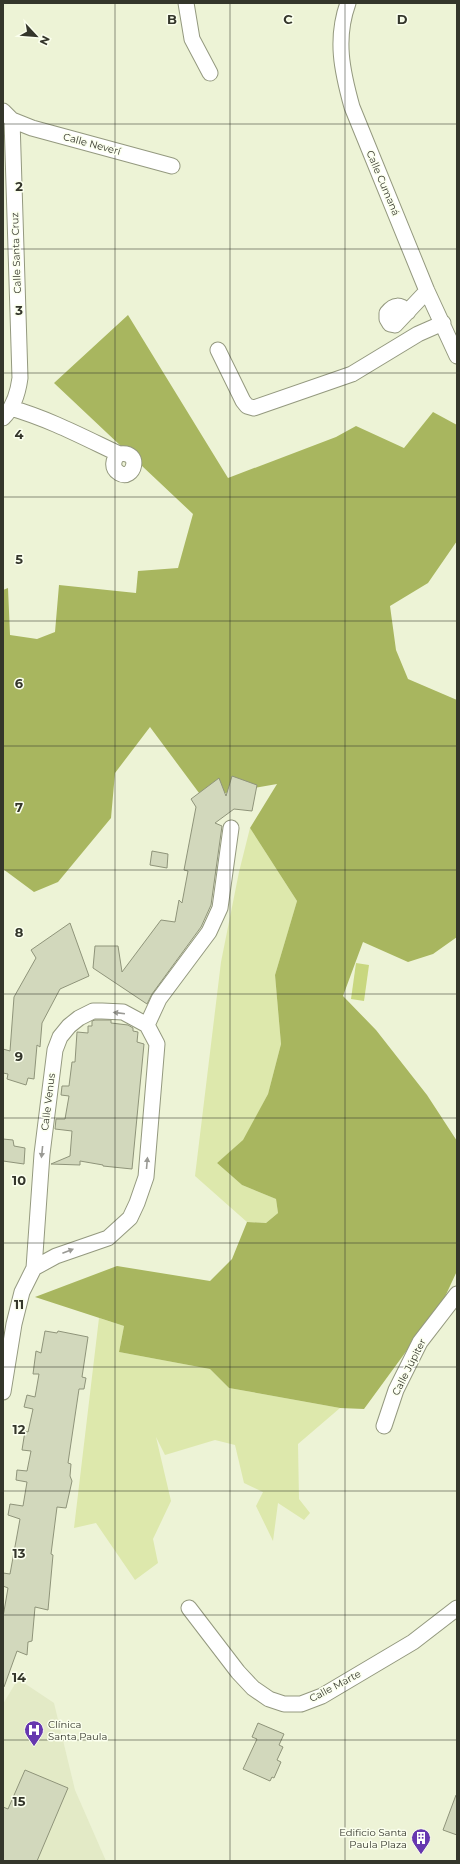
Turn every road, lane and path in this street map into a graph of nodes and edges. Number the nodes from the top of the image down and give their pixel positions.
1 (186, 3) edge
2 (348, 3) edge
3 (210, 73) dead end
4 (8, 116) edge
5 (172, 166) dead end
6 (427, 291) junction
7 (408, 312) dead end
8 (443, 323) junction
9 (218, 350) dead end
10 (457, 356) edge
11 (7, 413) edge
12 (119, 454) dead end
13 (231, 828) dead end
14 (147, 1025) junction
15 (34, 1268) junction
16 (457, 1294) edge
17 (3, 1392) edge
18 (384, 1426) dead end
19 (189, 1608) dead end
20 (457, 1608) edge

1 - 3 street
2 - 6 street, Calle Cumaná
4 - 5 street, Calle Neverí
4 - 11 street, Calle Santa Cruz
6 - 7 street
6 - 8 street, Calle Cumaná
8 - 9 street
8 - 10 street, Calle Cumaná
11 - 12 street
13 - 14 street
15 -> 14 street
14 -> 15 street, Calle Venus
15 - 17 street, Calle Venus
16 - 18 street, Calle Júpiter
19 - 20 street, Calle Marte

